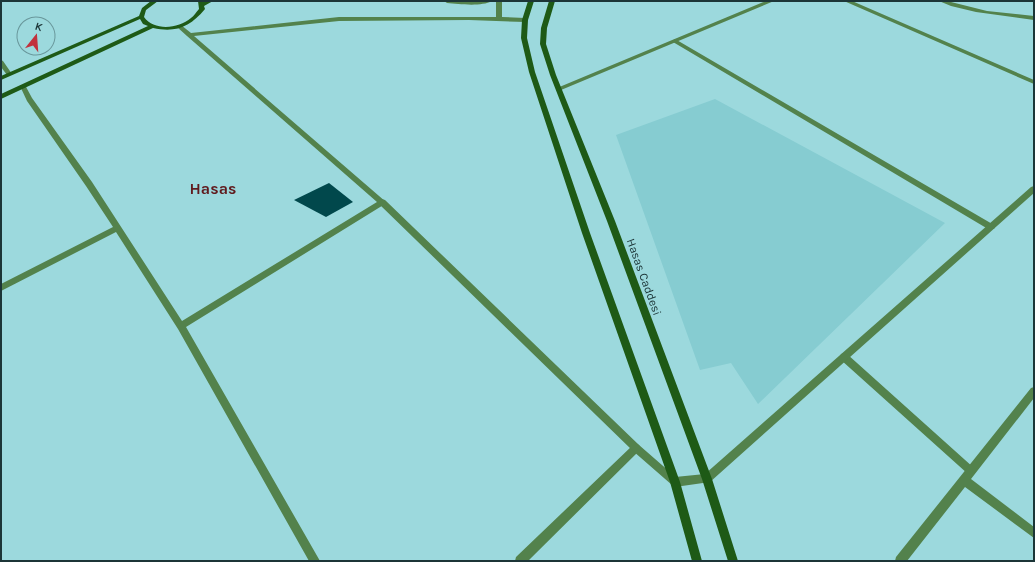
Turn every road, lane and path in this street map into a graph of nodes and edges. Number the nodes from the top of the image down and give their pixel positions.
1 (155, 1) edge
2 (210, 1) edge
3 (446, 1) edge
4 (489, 1) edge
5 (499, 1) edge
6 (531, 1) edge
7 (552, 1) edge
8 (772, 1) edge
9 (847, 1) edge
10 (942, 1) edge
11 (202, 3) edge
12 (141, 17) junction
13 (1034, 18) edge
14 (499, 20) junction
15 (525, 20) junction
16 (179, 26) junction
17 (150, 27) junction
18 (189, 35) junction
19 (675, 41) junction
20 (1, 62) edge
21 (9, 74) junction
22 (1, 78) edge
23 (1034, 82) edge
24 (23, 86) junction
25 (559, 89) junction
26 (1, 97) edge
27 (1034, 189) edge
28 (382, 202) junction
29 (991, 227) junction
30 (118, 228) junction
31 (1, 288) edge
32 (181, 326) junction
33 (844, 358) junction
34 (1034, 391) edge
35 (636, 448) junction
36 (971, 471) junction
37 (707, 479) junction
38 (964, 480) junction
39 (674, 482) junction
40 (1034, 533) edge
41 (314, 561) edge
42 (520, 561) edge
43 (697, 561) edge
44 (733, 561) edge
45 (900, 561) edge

1 - 12 main road
2 - 11 main road
3 - 4 street
5 - 14 street
6 - 15 main road
7 - 25 main road, Hasas Caddesi
8 - 19 street
9 - 23 street
10 - 13 street
11 - 16 main road
12 - 17 main road
12 - 21 main road
14 - 15 street
14 - 18 street
15 - 39 main road
16 - 17 main road
16 - 18 street
17 - 24 main road
18 - 28 street
19 - 25 street
19 - 29 street
20 - 21 street
21 - 22 main road
24 - 26 main road
24 - 30 street
25 - 37 main road, Hasas Caddesi
27 - 29 street
28 - 32 street
28 - 35 street
29 - 33 street
30 - 31 street
30 - 32 street
32 - 41 street
33 - 36 street
33 - 37 street
34 - 36 street
35 - 39 street
35 - 42 street
36 - 38 street
37 - 39 street
37 - 44 main road, Hasas Caddesi
38 - 40 street
38 - 45 street
39 - 43 main road

